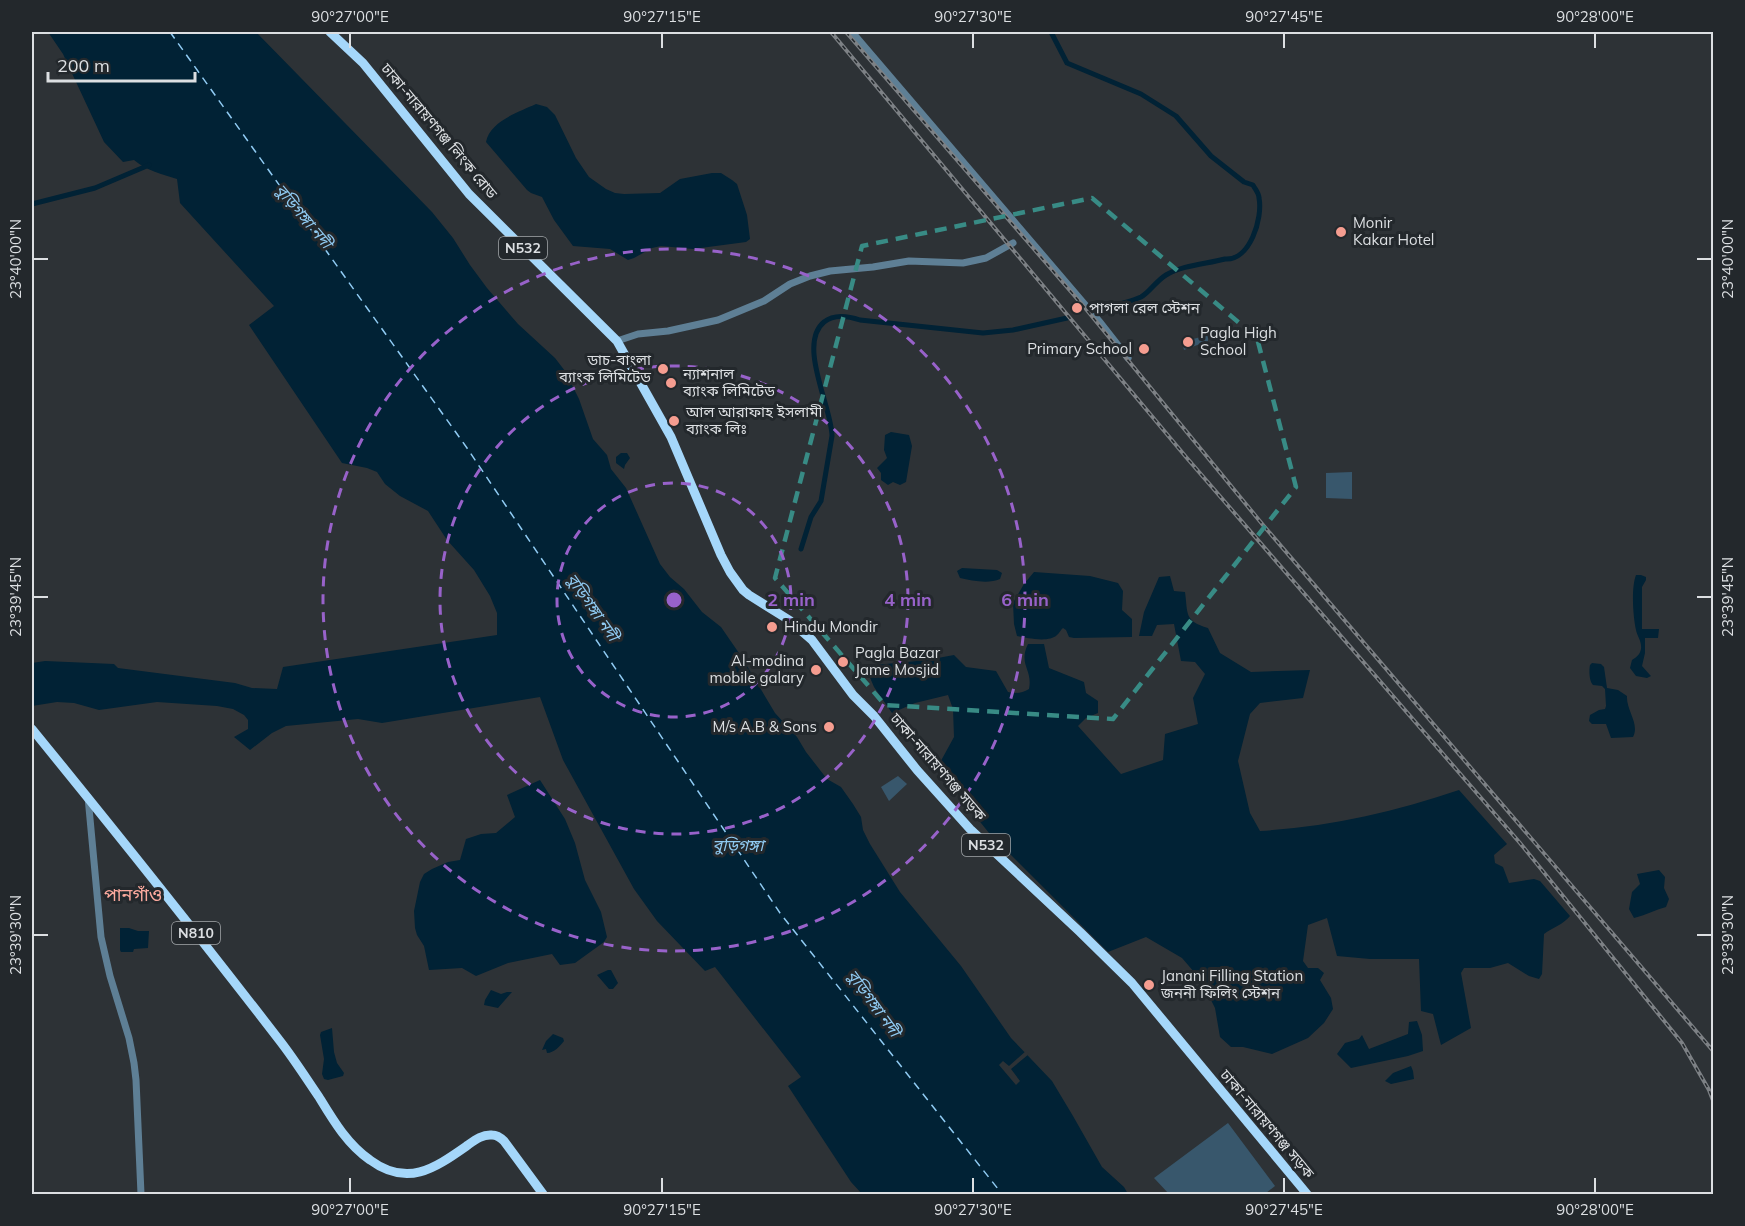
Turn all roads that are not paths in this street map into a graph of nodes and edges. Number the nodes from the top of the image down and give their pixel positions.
1 (330, 32) edge
2 (852, 32) edge
3 (1013, 243) dead end
4 (618, 341) junction
5 (1128, 358) dead end
6 (690, 482) joint
7 (32, 729) edge
8 (88, 797) junction
9 (419, 1174) junction
10 (141, 1194) edge
11 (536, 1194) edge
12 (543, 1194) edge
13 (1307, 1194) edge

1 - 4 highway, ঢাকা-নারায়ণগঞ্জ লিংক রোড / N532
2 - 5 street
3 - 4 street
4 - 6 highway, ঢাকা-নারায়ণগঞ্জ লিংক রোড / N532
6 - 13 highway, ঢাকা-নারায়ণগঞ্জ সড়ক / N532
7 - 8 highway, N810
8 - 9 highway, N810
8 - 10 street
9 - 11 highway, N810
9 - 12 highway, N810

